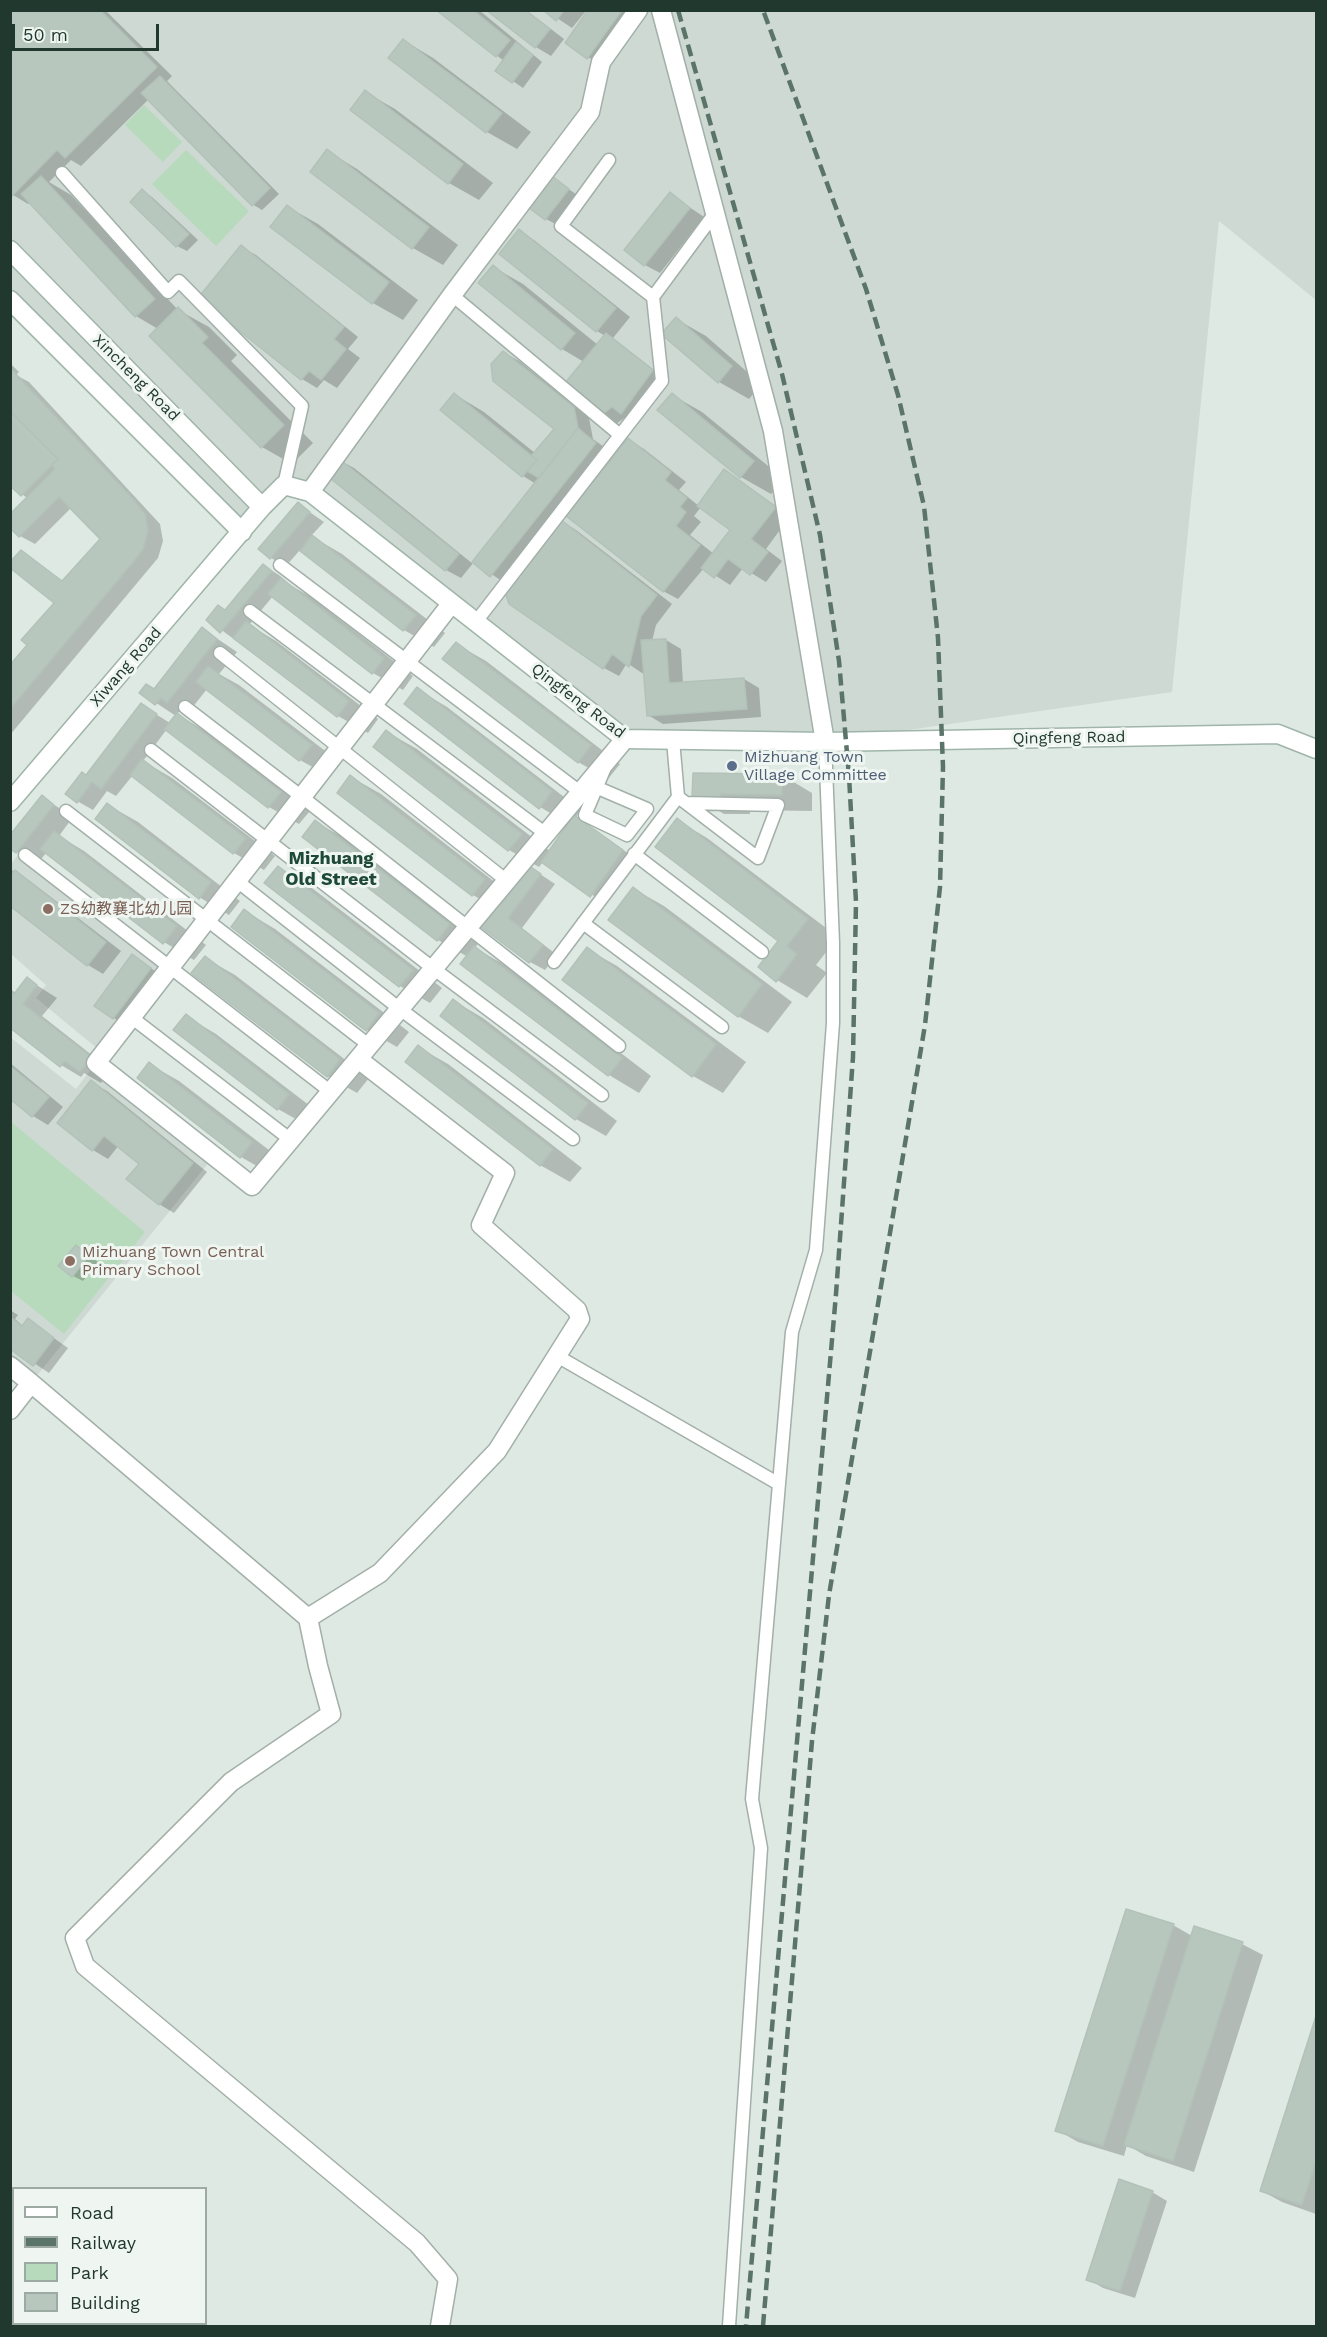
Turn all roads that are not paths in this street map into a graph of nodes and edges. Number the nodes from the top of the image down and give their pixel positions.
1 (638, 10) edge
2 (661, 10) edge
3 (609, 160) dead end
4 (62, 173) dead end
5 (715, 213) junction
6 (10, 250) edge
7 (452, 295) junction
8 (653, 297) junction
9 (10, 300) edge
10 (620, 435) junction
11 (284, 485) junction
12 (310, 492) junction
13 (262, 507) junction
14 (242, 532) junction
15 (280, 565) dead end
16 (451, 604) junction
17 (250, 612) dead end
18 (474, 623) junction
19 (220, 653) dead end
20 (407, 661) junction
21 (374, 705) junction
22 (186, 707) dead end
23 (625, 739) junction
24 (673, 740) junction
25 (825, 742) junction
26 (340, 748) junction
27 (1317, 749) edge
28 (151, 750) dead end
29 (589, 790) junction
30 (302, 797) junction
31 (682, 800) junction
32 (10, 802) edge
33 (66, 811) dead end
34 (546, 834) junction
35 (268, 841) junction
36 (634, 854) junction
37 (25, 855) dead end
38 (507, 880) junction
39 (237, 881) junction
40 (207, 920) junction
41 (583, 923) junction
42 (468, 927) junction
43 (762, 952) dead end
44 (554, 962) dead end
45 (170, 968) junction
46 (434, 969) junction
47 (400, 1009) junction
48 (131, 1017) junction
49 (722, 1027) dead end
50 (619, 1046) dead end
51 (364, 1053) junction
52 (331, 1092) junction
53 (602, 1095) dead end
54 (573, 1139) dead end
55 (291, 1140) junction
56 (557, 1356) junction
57 (10, 1366) edge
58 (31, 1383) junction
59 (10, 1410) edge
60 (779, 1484) junction
61 (308, 1618) junction
62 (440, 2326) edge
63 (729, 2326) edge

1 - 7 street
2 - 5 street
3 - 8 lane
4 - 11 lane
5 - 8 lane
5 - 25 street
6 - 13 street, Xincheng Road
7 - 10 lane
7 - 12 street
8 - 10 lane
9 - 14 street, Xincheng Road
10 - 18 lane
11 - 12 street, Qingfeng Road
11 - 13 street
12 - 16 street, Qingfeng Road
13 - 14 street
14 - 32 street, Xiwang Road
15 - 20 lane
16 - 18 street, Qingfeng Road
16 - 20 street
17 - 21 lane
18 - 23 street, Qingfeng Road
19 - 26 lane
20 - 21 street
20 - 29 lane
21 - 26 street
21 - 34 lane
22 - 30 lane
23 - 24 street, Qingfeng Road
23 - 29 street
24 - 25 street, Qingfeng Road
24 - 31 lane
25 - 27 street, Qingfeng Road
25 - 60 lane
26 - 30 street
26 - 38 lane
28 - 35 lane
29 - 29 lane
29 - 34 street
30 - 35 street
30 - 42 lane
31 - 31 lane
31 - 36 lane
33 - 40 lane
34 - 38 street
35 - 39 street
35 - 46 lane
36 - 41 lane
36 - 43 lane
37 - 45 lane
38 - 42 street
39 - 40 street
39 - 47 lane
40 - 45 street
40 - 51 lane
41 - 44 lane
41 - 49 lane
42 - 46 street
42 - 50 lane
45 - 48 street
45 - 52 lane
46 - 47 street
46 - 53 lane
47 - 51 street
47 - 54 lane
48 - 55 lane
48 - 55 street
51 - 52 street
51 - 56 street
52 - 55 street
56 - 60 lane
56 - 61 street
57 - 58 street
58 - 59 street
58 - 61 street
60 - 63 lane
61 - 62 street

